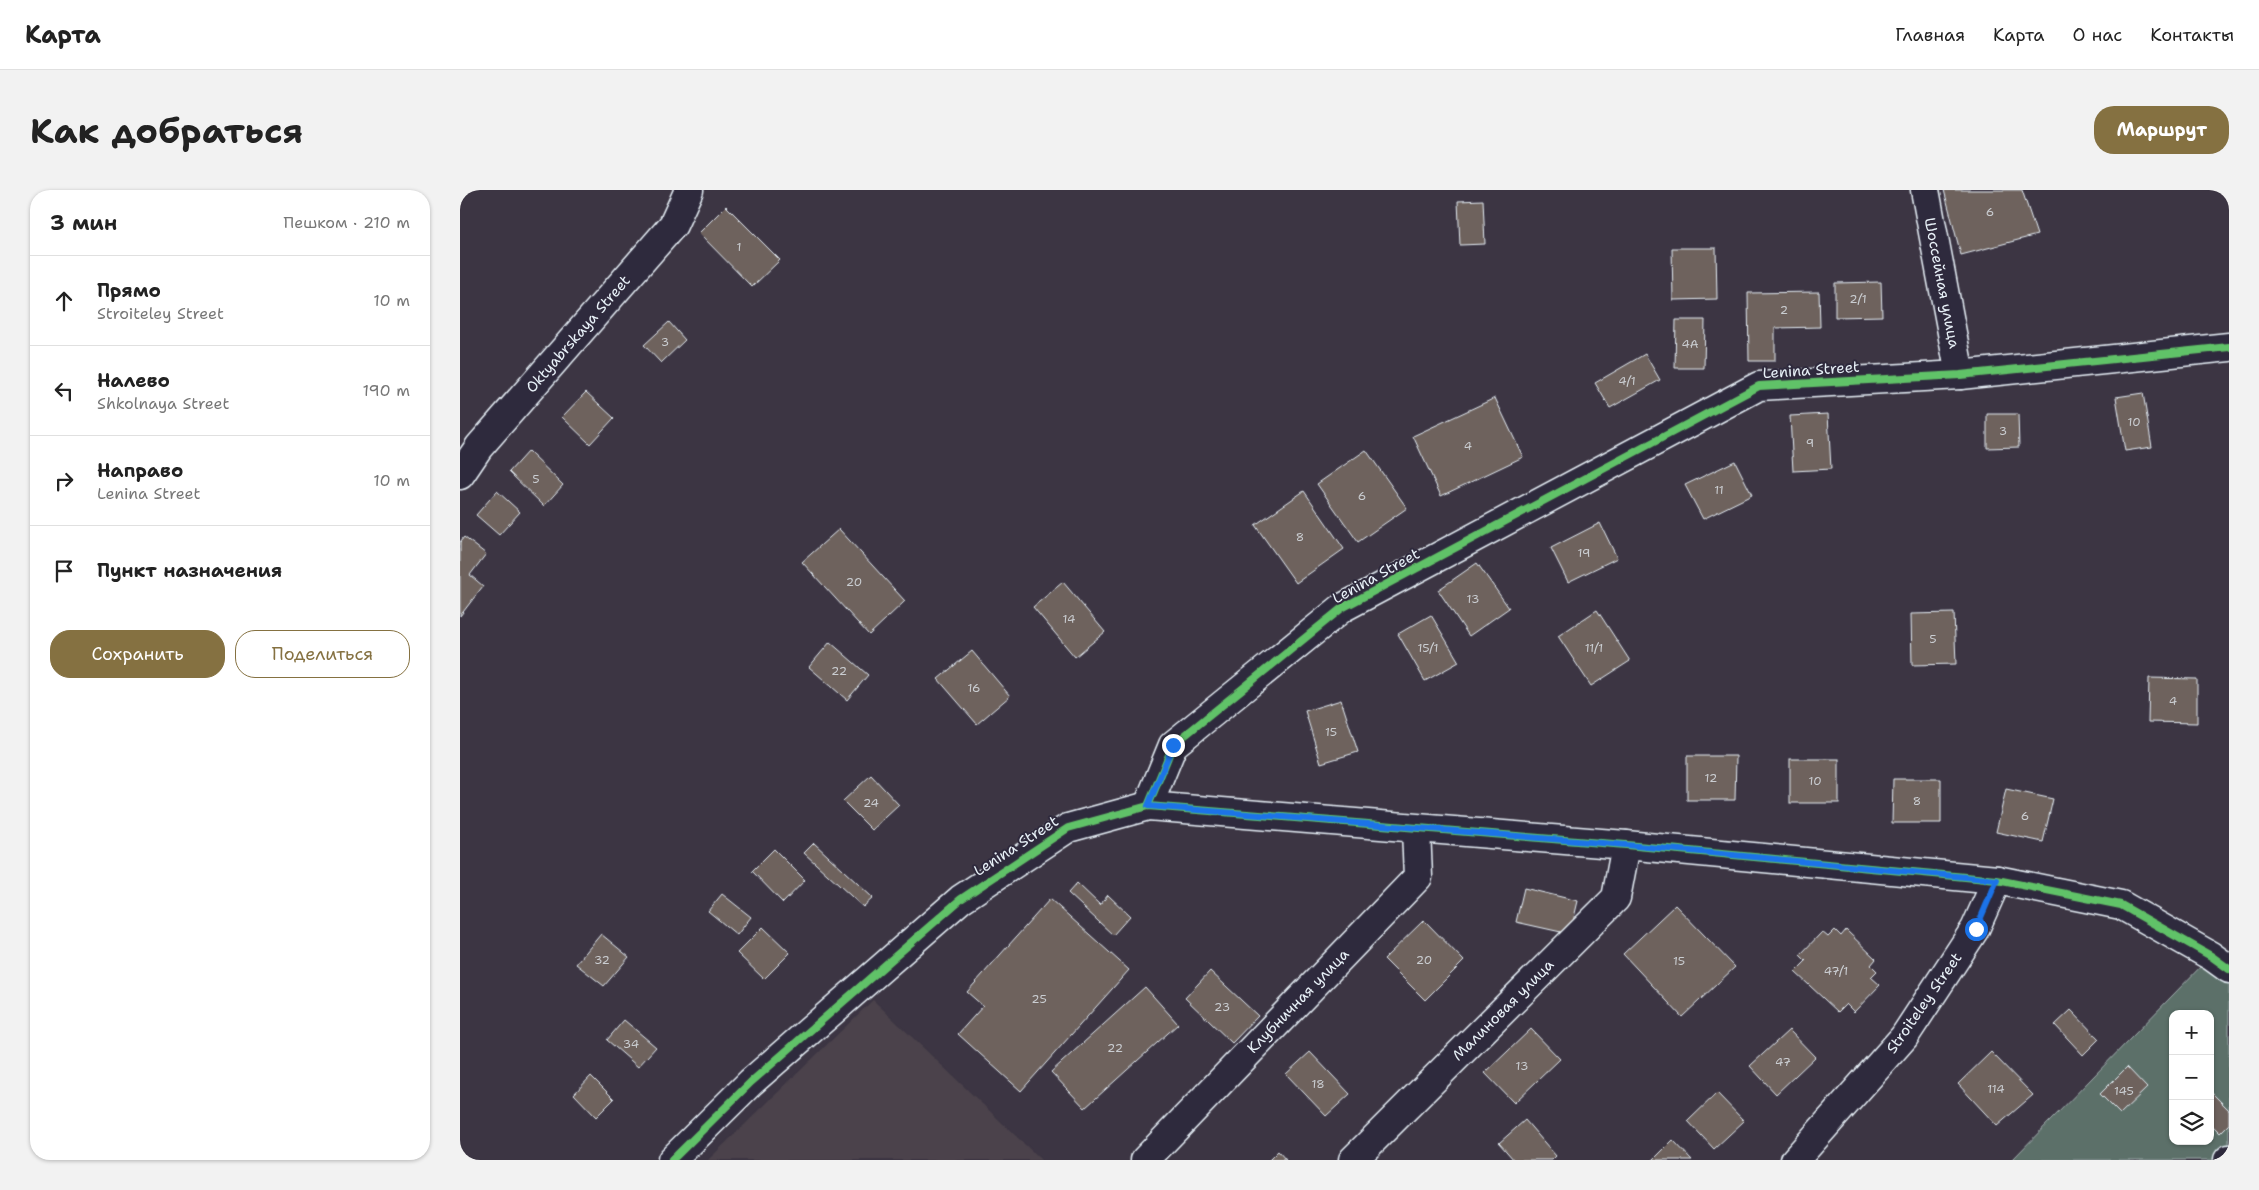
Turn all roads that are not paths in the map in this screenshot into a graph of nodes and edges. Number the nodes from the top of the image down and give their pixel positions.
1 (689, 190) edge
2 (1924, 190) edge
3 (2229, 347) edge
4 (1960, 375) junction
5 (460, 475) edge
6 (1148, 806) junction
7 (1416, 829) junction
8 (1626, 845) junction
9 (1997, 880) junction
10 (2229, 969) edge
11 (672, 1160) edge
12 (1144, 1160) edge
13 (1352, 1160) edge
14 (1795, 1160) edge

1 - 5 street, Oktyabrskaya Street
2 - 4 street, Шоссейная улица
3 - 4 street, Lenina Street
4 - 6 street, Lenina Street
6 - 7 street
6 - 11 street, Lenina Street
7 - 8 street
7 - 12 street, Клубничная улица
8 - 9 street
8 - 13 street, Малиновая улица
9 - 10 street
9 - 14 street, Stroiteley Street

